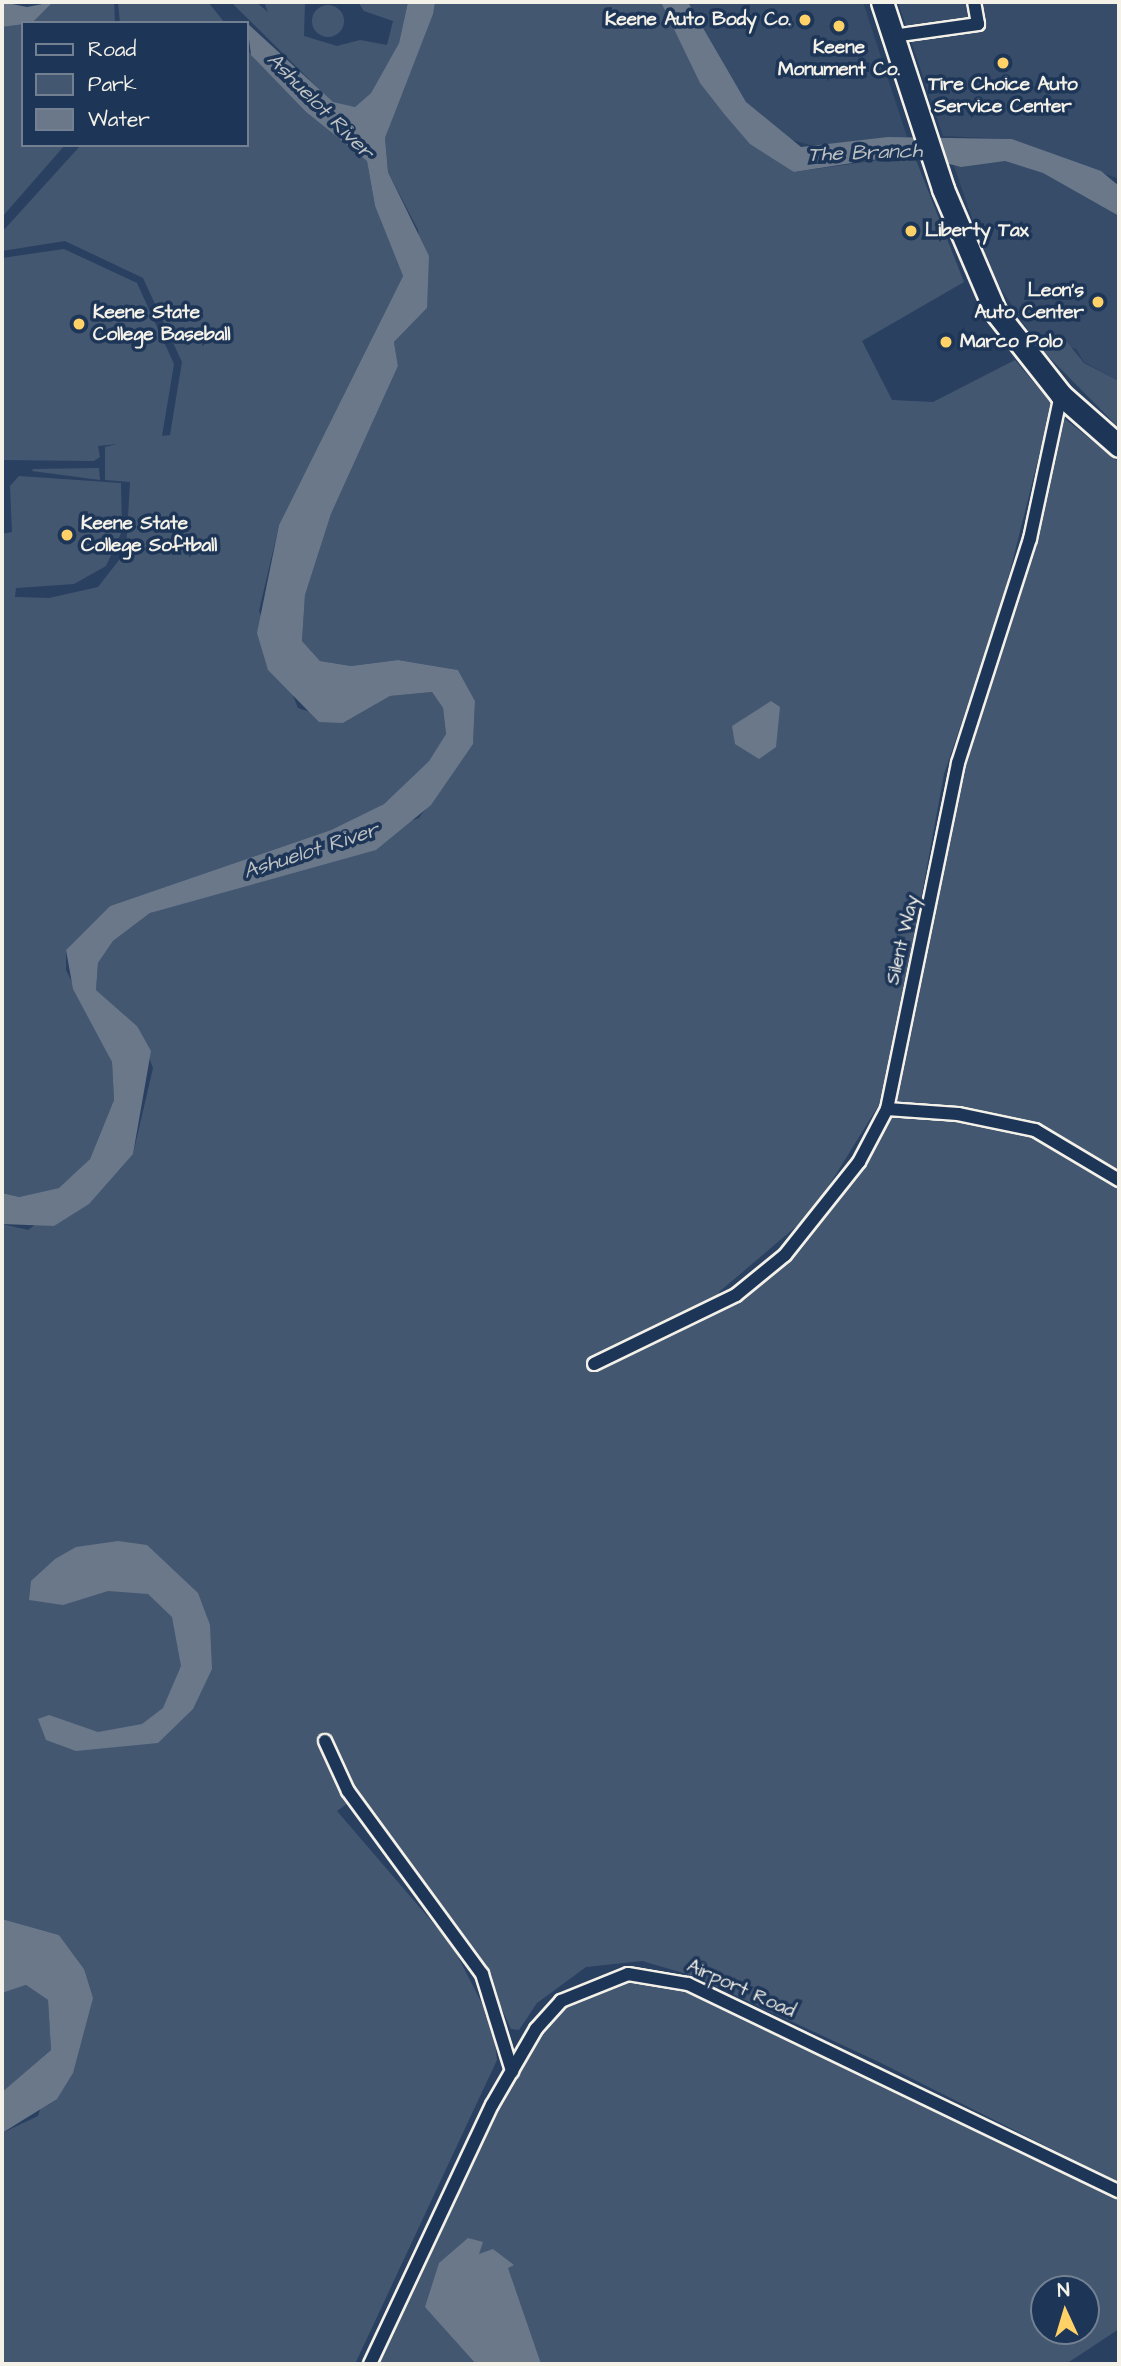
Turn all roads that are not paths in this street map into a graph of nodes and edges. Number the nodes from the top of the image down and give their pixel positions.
1 (882, 2) edge
2 (974, 2) edge
3 (893, 36) junction
4 (1061, 395) junction
5 (1119, 446) edge
6 (887, 1109) junction
7 (1119, 1180) edge
8 (594, 1364) dead end
9 (325, 1741) dead end
10 (512, 2071) junction
11 (1119, 2191) edge
12 (370, 2364) edge

1 - 3 highway
2 - 3 street
3 - 4 highway
4 - 5 highway
4 - 6 street, Silent Way
6 - 7 street
6 - 8 street, Silent Way
9 - 10 street
10 - 11 street, Airport Road
10 - 12 street, Airport Road

